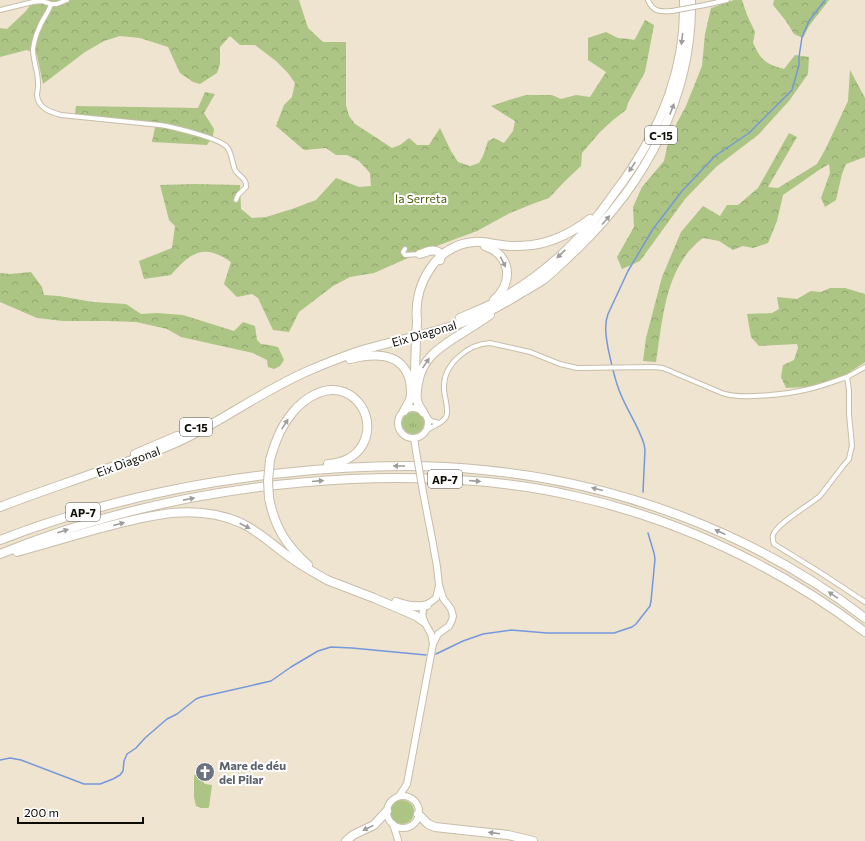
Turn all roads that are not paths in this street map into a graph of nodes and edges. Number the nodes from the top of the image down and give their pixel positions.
1 (67, 0) edge
2 (648, 0) edge
3 (684, 0) edge
4 (691, 0) edge
5 (727, 0) edge
6 (51, 4) junction
7 (0, 10) edge
8 (617, 190) junction
9 (236, 200) dead end
10 (459, 245) junction
11 (405, 249) dead end
12 (434, 250) junction
13 (420, 254) junction
14 (441, 257) junction
15 (541, 281) junction
16 (423, 285) junction
17 (467, 315) junction
18 (320, 366) junction
19 (865, 367) edge
20 (848, 377) junction
21 (414, 394) junction
22 (404, 411) junction
23 (425, 414) junction
24 (442, 422) junction
25 (426, 431) junction
26 (414, 438) junction
27 (167, 491) junction
28 (0, 502) edge
29 (0, 506) edge
30 (0, 540) edge
31 (0, 554) edge
32 (439, 585) junction
33 (865, 602) edge
34 (430, 603) junction
35 (446, 603) junction
36 (865, 618) edge
37 (425, 624) junction
38 (443, 630) junction
39 (865, 632) edge
40 (433, 644) junction
41 (407, 784) junction
42 (399, 796) junction
43 (411, 798) junction
44 (387, 811) junction
45 (418, 814) junction
46 (393, 824) junction
47 (405, 827) junction
48 (346, 841) edge
49 (398, 841) edge
50 (533, 841) edge

1 - 6 street
2 - 5 street, bridge
3 -> 8 highway, Eix Diagonal / C-15
15 -> 4 highway, Eix Diagonal / C-15
6 - 7 street
6 - 9 street
8 - 10 highway
8 -> 17 highway, Eix Diagonal / C-15
10 - 12 highway
10 - 14 highway
11 - 13 street
12 - 13 highway
12 - 14 highway
13 - 16 highway
14 - 16 highway
15 - 18 highway, Eix Diagonal / C-15
21 -> 15 highway
16 -> 17 highway
16 - 21 highway, bridge
17 - 28 highway, Eix Diagonal / C-15
18 - 21 highway
18 - 29 highway, Eix Diagonal / C-15
19 - 20 street
20 - 24 street
20 - 33 street
21 - 22 highway
21 - 23 highway
22 - 23 street
22 - 26 street
23 - 24 street
23 - 25 street
24 - 25 street
25 - 26 street
26 - 32 street, bridge
27 - 30 highway, AP-7
34 -> 27 highway, bridge
36 -> 27 highway, AP-7
31 -> 37 highway
31 -> 39 highway, AP-7
32 - 34 street
32 - 35 street
34 - 35 street
34 - 37 street
35 - 38 street
37 - 38 street
37 - 40 street
38 - 40 street
40 - 41 street
41 - 42 street
41 - 43 street
42 - 43 street
42 - 44 street
43 - 45 street
44 - 46 street
44 -> 48 highway
45 - 47 street
50 -> 45 highway
46 - 47 street
46 - 49 street
47 - 49 street

